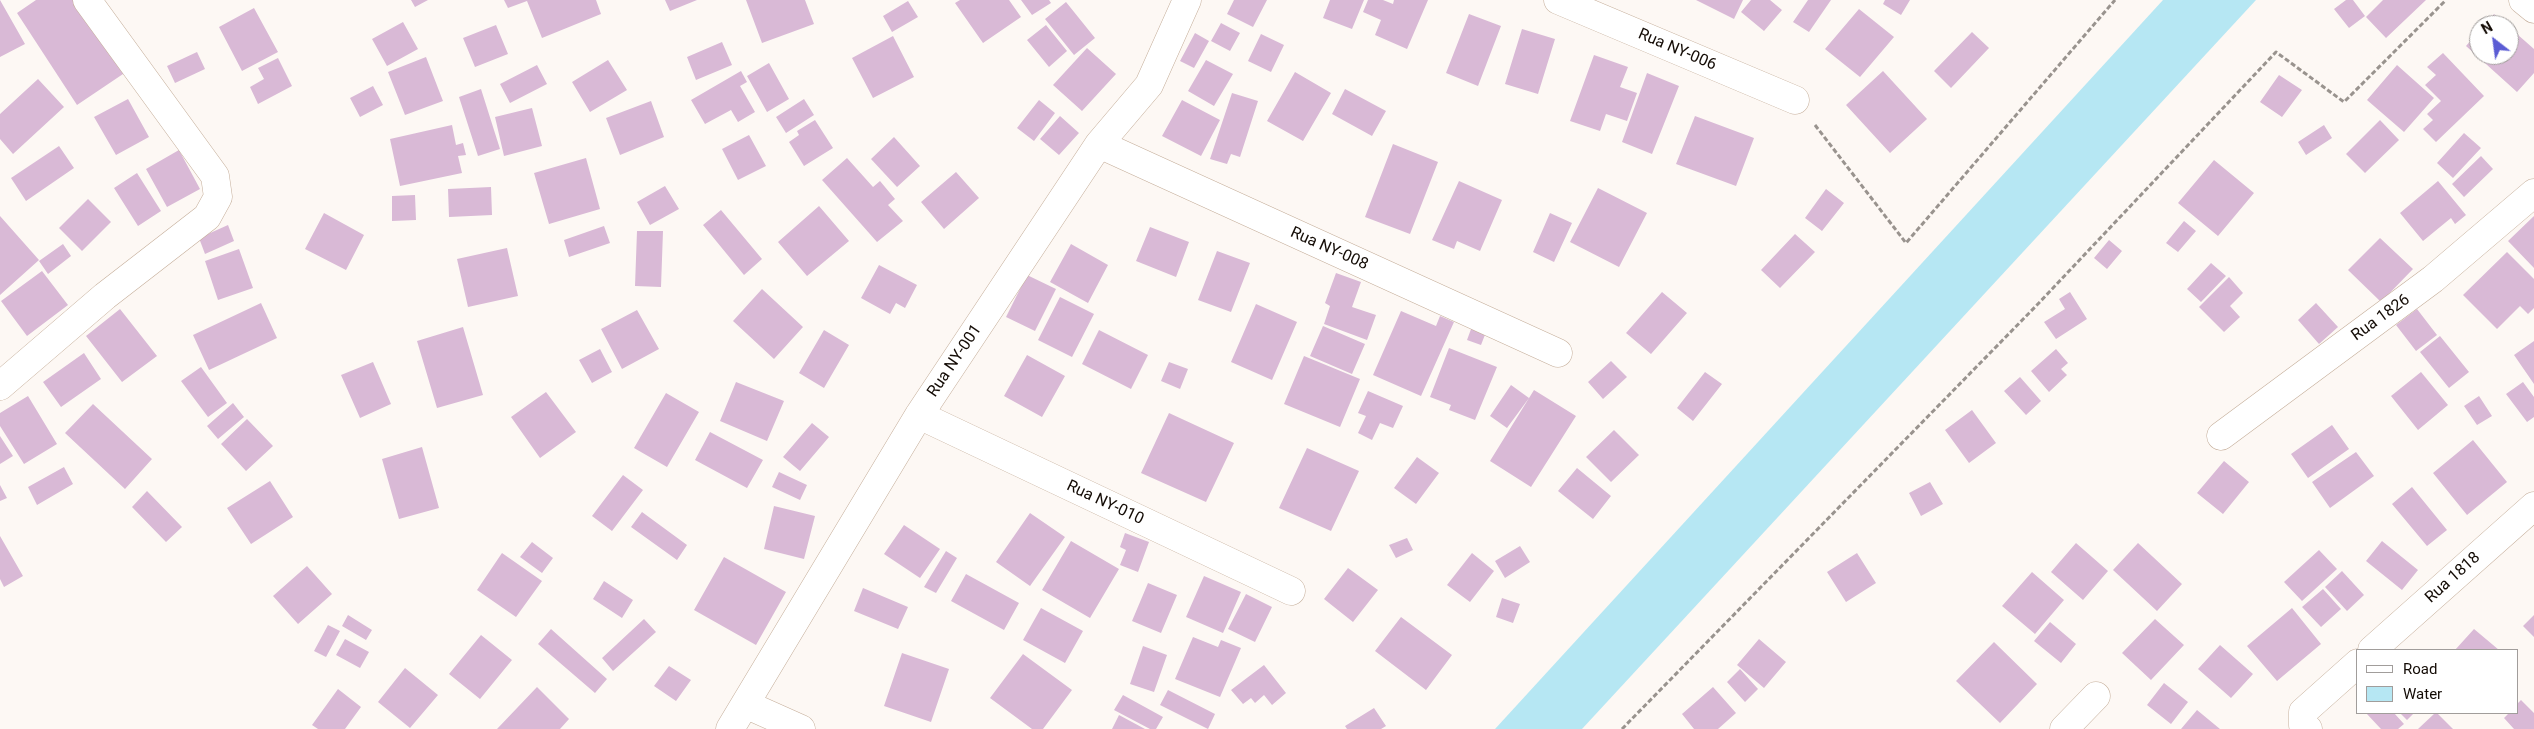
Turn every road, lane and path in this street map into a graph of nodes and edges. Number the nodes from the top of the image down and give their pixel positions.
1 (87, 0) edge
2 (1187, 0) edge
3 (1558, 0) edge
4 (2115, 0) edge
5 (2446, 0) edge
6 (2523, 0) edge
7 (2534, 9) edge
8 (1795, 100) joint
9 (1099, 144) junction
10 (2534, 193) edge
11 (1558, 353) dead end
12 (0, 386) edge
13 (919, 415) junction
14 (2221, 436) dead end
15 (2534, 506) edge
16 (1291, 591) dead end
17 (2373, 649) edge
18 (2356, 665) edge
19 (2096, 696) dead end
20 (745, 704) junction
21 (730, 729) edge
22 (801, 729) edge
23 (1622, 729) edge
24 (2064, 729) edge
25 (2308, 729) edge

1 - 12 street
2 - 9 street, Rua NY-001
3 - 8 street, Rua NY-006
4 - 8 path
5 - 23 path
6 - 7 street
9 - 11 street, Rua NY-008
9 - 13 street, Rua NY-001
10 - 14 street, Rua 1826
13 - 16 street, Rua NY-010
13 - 20 street, Rua NY-001
15 - 17 street, Rua 1818
18 - 25 street
19 - 24 street
20 - 21 street, Rua NY-001
20 - 22 street

